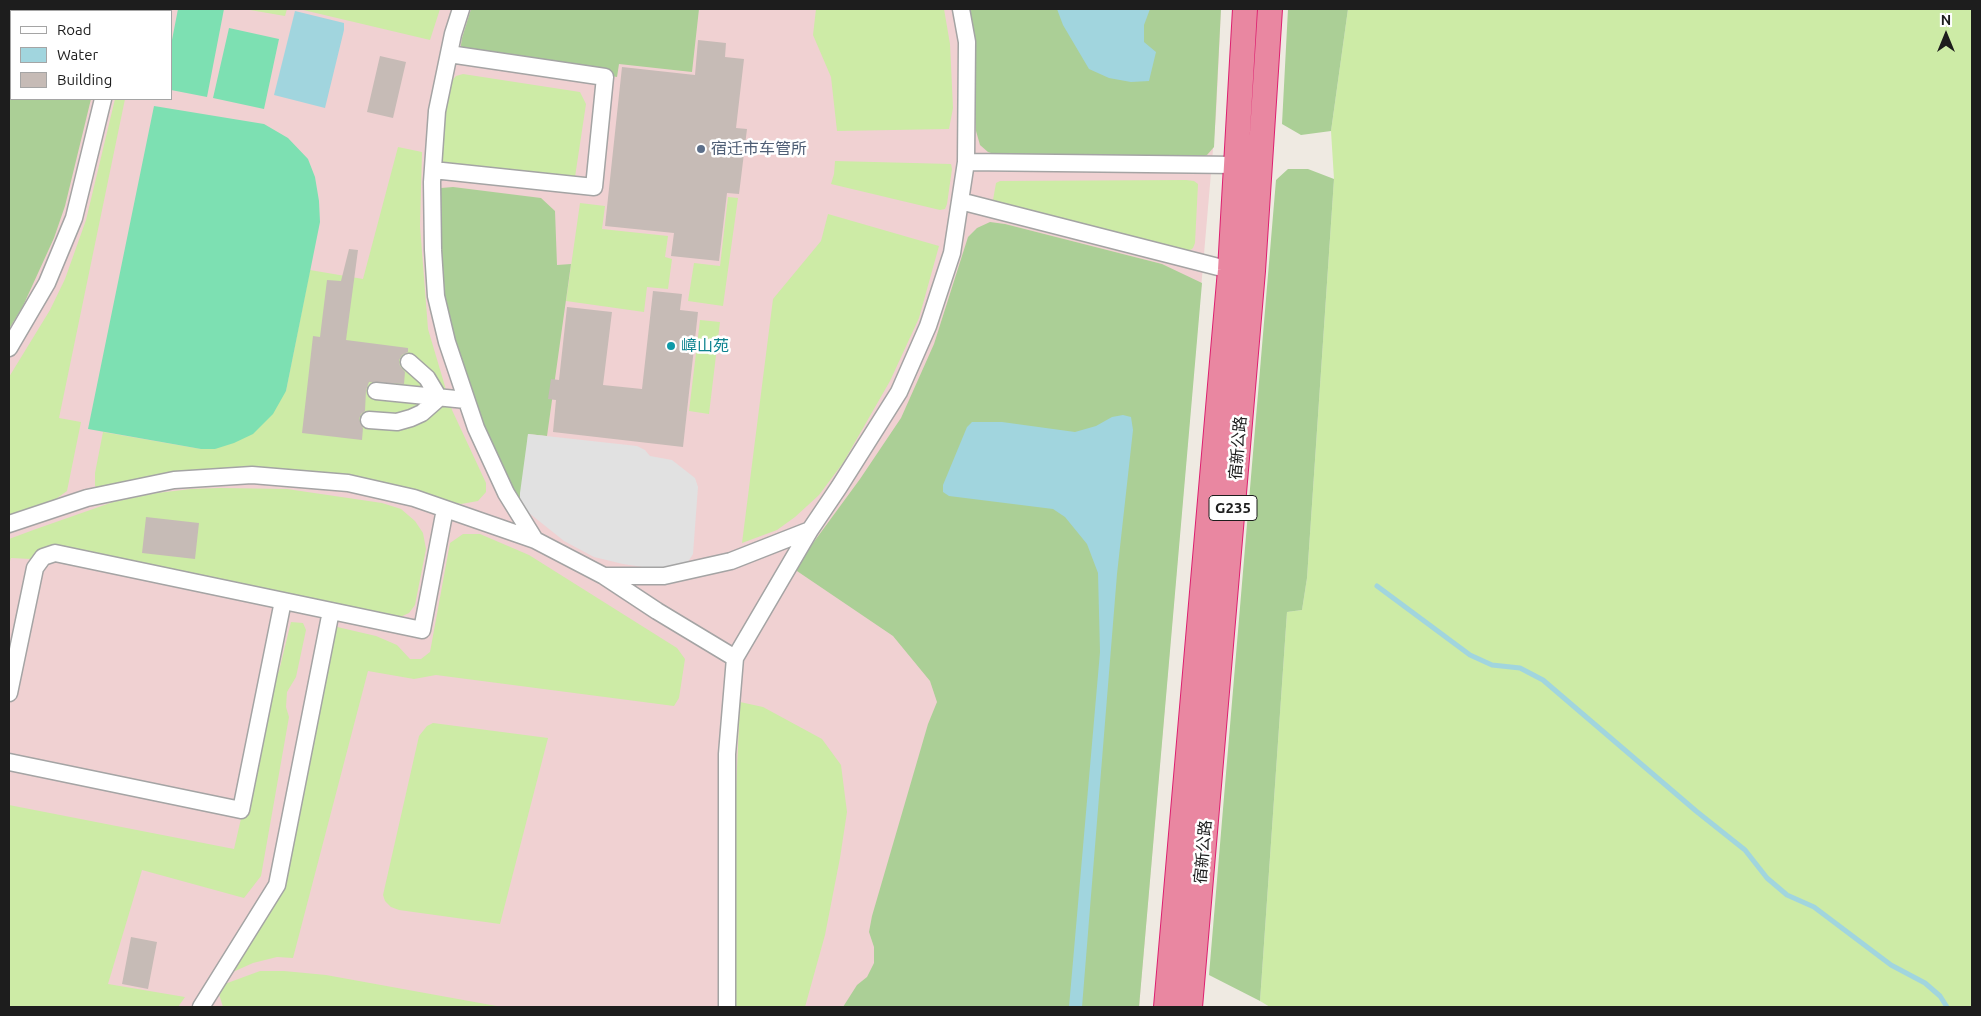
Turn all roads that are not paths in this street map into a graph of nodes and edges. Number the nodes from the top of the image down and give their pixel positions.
1 (461, 9) edge
2 (962, 9) edge
3 (1245, 9) edge
4 (1270, 9) edge
5 (449, 54) junction
6 (103, 100) edge
7 (966, 162) junction
8 (1237, 165) junction
9 (433, 170) junction
10 (960, 201) junction
11 (1230, 270) junction
12 (9, 348) edge
13 (409, 362) dead end
14 (376, 391) dead end
15 (439, 398) junction
16 (466, 400) junction
17 (369, 420) dead end
18 (445, 508) junction
19 (9, 524) edge
20 (810, 530) junction
21 (535, 540) junction
22 (604, 576) junction
23 (283, 601) junction
24 (331, 611) junction
25 (735, 658) junction
26 (9, 692) edge
27 (9, 762) edge
28 (212, 1000) edge
29 (201, 1007) edge
30 (726, 1007) edge
31 (1166, 1007) edge
32 (1190, 1007) edge

1 - 5 lane
2 - 7 lane
3 - 8 highway, 宿新公路 / G235
4 - 32 highway, 宿新公路 / G235
5 - 9 lane
5 - 9 lane
6 - 12 lane
7 - 8 lane
7 - 10 lane
8 - 11 highway, 宿新公路 / G235
9 - 16 lane
10 - 11 lane
10 - 20 lane
11 - 31 highway, 宿新公路 / G235
13 - 15 lane
14 - 15 lane
15 - 16 lane
15 - 17 lane
16 - 21 lane
18 - 19 lane
18 - 21 lane
18 - 24 lane
20 - 22 lane
20 - 25 lane
21 - 22 lane
22 - 25 lane
23 - 24 lane
23 - 26 lane
23 - 27 lane
24 - 28 lane
25 - 30 lane
28 - 29 lane

